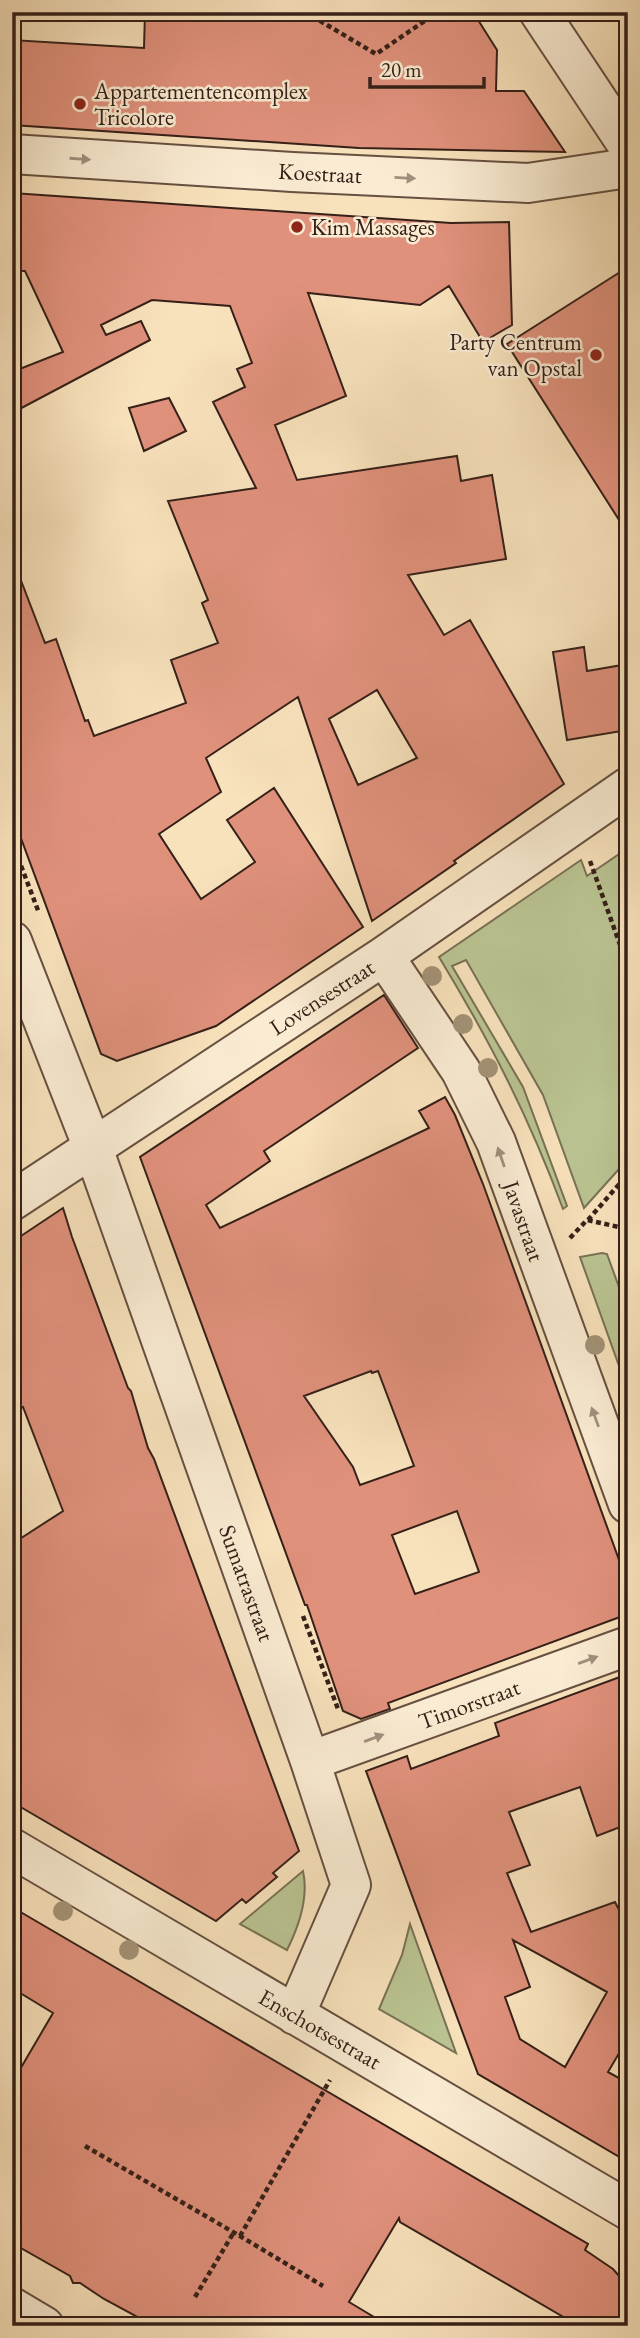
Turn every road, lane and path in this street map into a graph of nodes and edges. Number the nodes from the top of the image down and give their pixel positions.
1 (305, 12) edge
2 (438, 12) edge
3 (539, 12) edge
4 (628, 146) edge
5 (12, 154) edge
6 (628, 167) edge
7 (628, 787) edge
8 (574, 825) junction
9 (12, 941) edge
10 (384, 956) junction
11 (628, 967) edge
12 (93, 1148) junction
13 (628, 1174) edge
14 (12, 1201) edge
15 (587, 1220) junction
16 (628, 1229) edge
17 (534, 1251) junction
18 (628, 1504) edge
19 (628, 1646) edge
20 (310, 1761) junction
21 (12, 1848) edge
22 (295, 2015) junction
23 (349, 2046) junction
24 (85, 2146) dead end
25 (628, 2210) edge
26 (234, 2232) junction
27 (240, 2236) junction
28 (323, 2286) dead end
29 (195, 2297) dead end
30 (12, 2307) edge
31 (44, 2326) edge

1 - 2 path
3 - 4 street
5 -> 6 street, Koestraat
7 - 8 street, Lovensestraat
8 - 10 street, Lovensestraat
8 - 11 path
9 - 12 street, Sumatrastraat
10 - 12 street, Lovensestraat
17 -> 10 street, Javastraat
12 - 14 street, Lovensestraat
12 - 20 street, Sumatrastraat
13 - 15 path
15 - 16 path
15 - 17 path
18 -> 17 street, Javastraat
20 -> 19 street, Timorstraat
20 - 22 street, Sumatrastraat
21 - 22 street, Enschotsestraat
22 - 23 street, Enschotsestraat
23 - 25 street, Enschotsestraat
23 - 27 path
24 - 26 path
26 - 27 path
26 - 29 path
27 - 28 path
30 - 31 street

